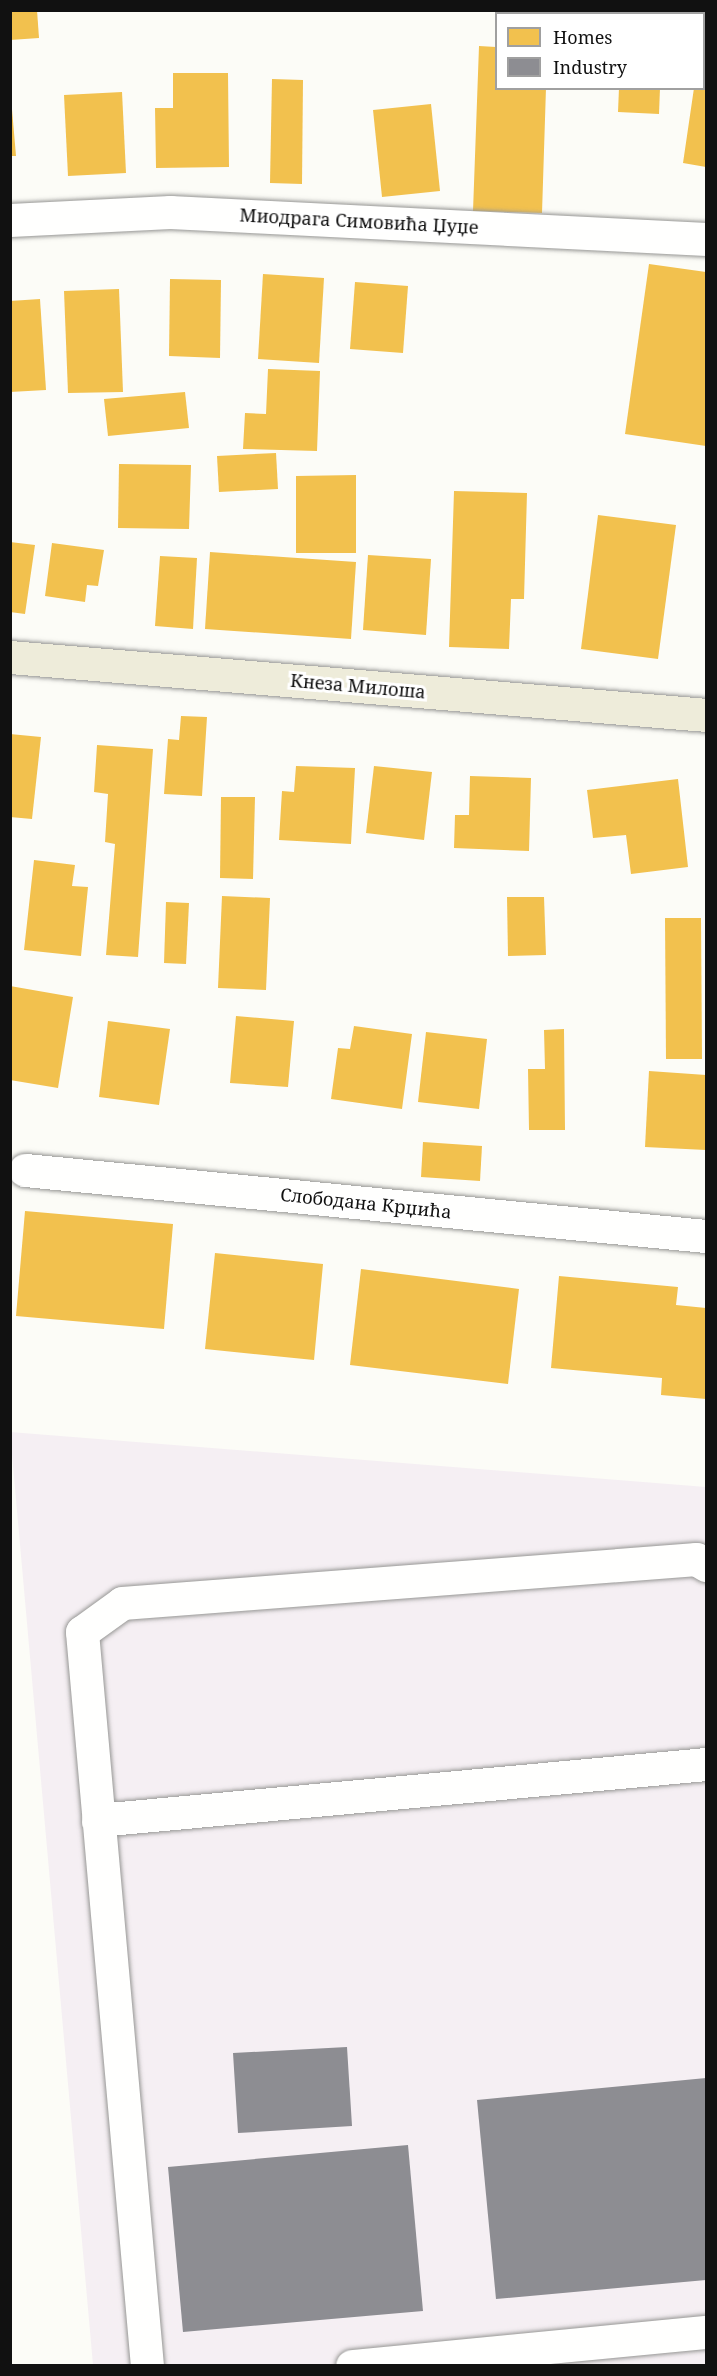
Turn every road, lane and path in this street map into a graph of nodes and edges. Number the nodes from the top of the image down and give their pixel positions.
1 (10, 220) edge
2 (706, 238) edge
3 (10, 657) edge
4 (706, 716) edge
5 (25, 1170) dead end
6 (706, 1236) edge
7 (706, 1565) edge
8 (706, 1764) edge
9 (98, 1820) junction
10 (706, 2332) edge
11 (147, 2366) edge
12 (352, 2366) edge

1 - 2 street, Миодрага Симовића Џуџе
3 - 4 main road, Кнеза Милоша
5 - 6 street, Слободана Крџића
7 - 9 street
8 - 9 street
9 - 11 street
10 - 12 street

